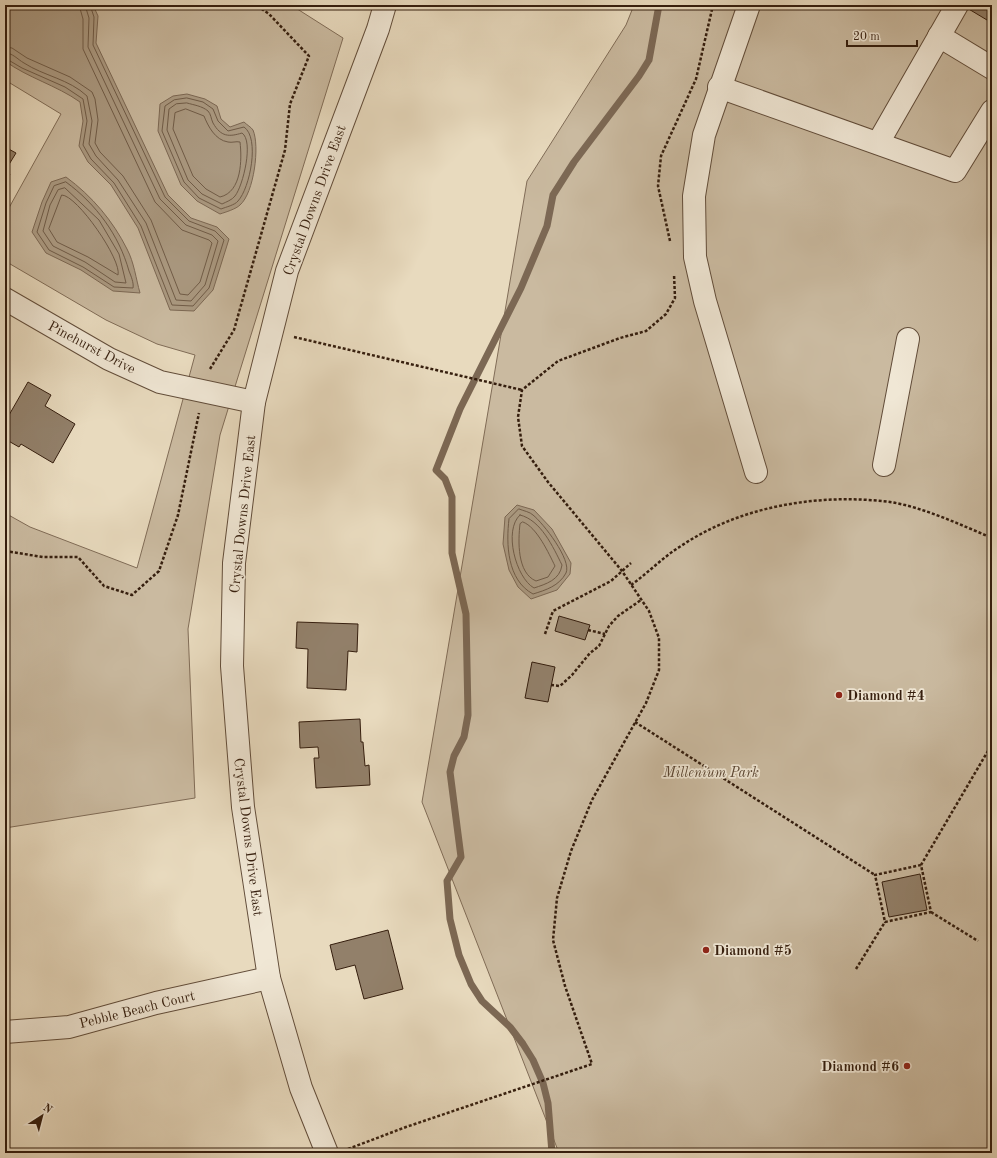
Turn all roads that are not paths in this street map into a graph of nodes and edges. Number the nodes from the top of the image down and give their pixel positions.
1 (385, 5) edge
2 (749, 5) edge
3 (957, 5) edge
4 (939, 36) junction
5 (992, 68) edge
6 (719, 87) junction
7 (992, 111) edge
8 (878, 143) junction
9 (5, 299) edge
10 (908, 339) dead end
11 (254, 402) junction
12 (884, 465) dead end
13 (756, 472) dead end
14 (269, 978) junction
15 (5, 1032) edge
16 (335, 1152) edge

1 - 11 street, Crystal Downs Drive East
2 - 6 street
3 - 4 street
4 - 5 street
4 - 8 street
6 - 8 street
6 - 13 street
7 - 8 street
9 - 11 street, Pinehurst Drive
10 - 12 street
11 - 14 street, Crystal Downs Drive East
14 - 15 street, Pebble Beach Court
14 - 16 street, Crystal Downs Drive East

